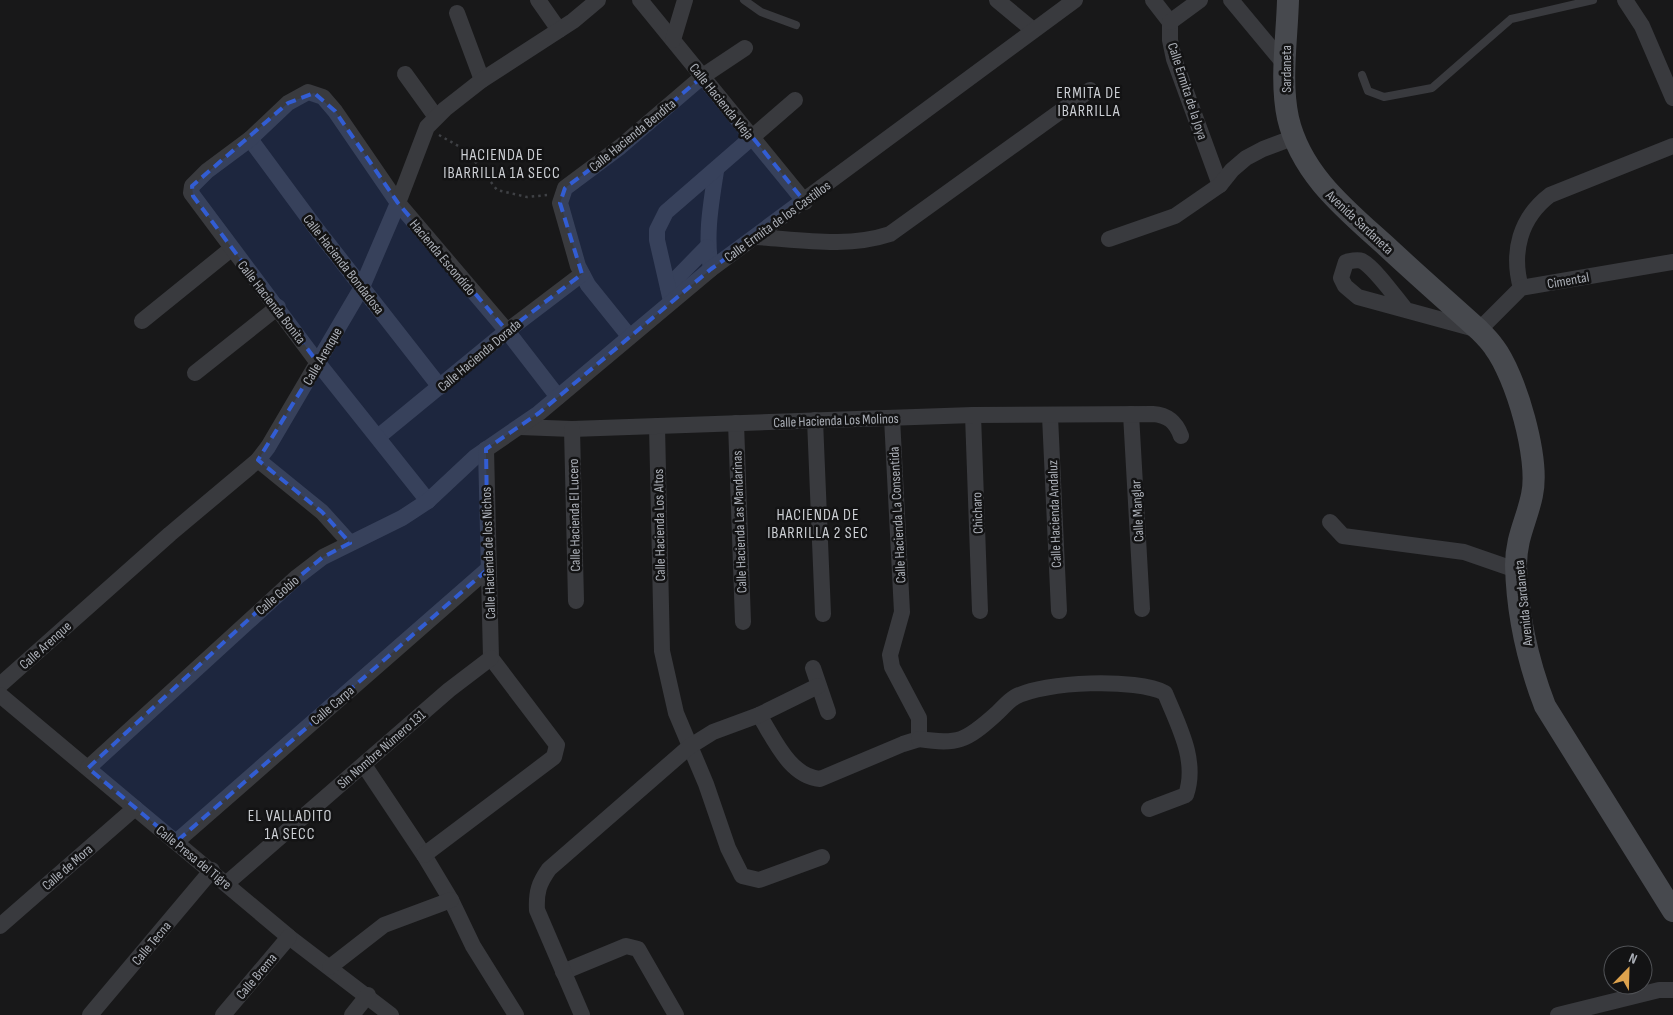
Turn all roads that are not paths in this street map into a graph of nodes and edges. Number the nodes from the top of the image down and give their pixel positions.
1 (538, 0) edge
2 (598, 0) edge
3 (640, 0) edge
4 (685, 0) edge
5 (744, 0) edge
6 (997, 0) edge
7 (1075, 0) edge
8 (1153, 0) edge
9 (1200, 0) edge
10 (1231, 0) edge
11 (1288, 0) edge
12 (1593, 0) edge
13 (1625, 0) edge
14 (457, 13) dead end
15 (1170, 22) junction
16 (796, 25) dead end
17 (559, 30) junction
18 (1033, 30) junction
19 (673, 40) junction
20 (745, 48) dead end
21 (1286, 66) junction
22 (405, 74) dead end
23 (1362, 75) dead end
24 (703, 76) junction
25 (482, 80) junction
26 (1090, 90) dead end
27 (1673, 98) edge
28 (795, 100) dead end
29 (431, 122) junction
30 (1295, 137) junction
31 (752, 138) junction
32 (250, 139) junction
33 (1673, 146) edge
34 (716, 171) junction
35 (1220, 185) junction
36 (193, 196) joint
37 (804, 202) junction
38 (398, 203) junction
39 (758, 236) junction
40 (1109, 239) dead end
41 (707, 247) junction
42 (231, 249) junction
43 (1673, 262) edge
44 (711, 269) junction
45 (582, 274) junction
46 (362, 287) junction
47 (1516, 293) junction
48 (669, 294) junction
49 (278, 307) junction
50 (1406, 310) dead end
51 (142, 321) dead end
52 (1486, 323) junction
53 (507, 332) junction
54 (629, 336) junction
55 (318, 363) junction
56 (195, 373) dead end
57 (440, 387) junction
58 (558, 397) junction
59 (1131, 414) junction
60 (973, 415) junction
61 (1050, 416) junction
62 (892, 418) junction
63 (815, 420) junction
64 (736, 423) junction
65 (657, 426) junction
66 (520, 427) junction
67 (572, 429) junction
68 (1181, 436) dead end
69 (378, 437) junction
70 (486, 449) junction
71 (258, 460) junction
72 (428, 501) junction
73 (1330, 522) dead end
74 (350, 544) junction
75 (488, 568) junction
76 (1516, 570) junction
77 (576, 601) dead end
78 (1142, 609) dead end
79 (980, 611) dead end
80 (1059, 612) dead end
81 (823, 614) dead end
82 (743, 622) dead end
83 (491, 658) junction
84 (813, 668) dead end
85 (0, 686) edge
86 (818, 686) junction
87 (0, 695) edge
88 (828, 712) dead end
89 (759, 715) junction
90 (919, 739) junction
91 (689, 747) junction
92 (364, 765) junction
93 (88, 768) junction
94 (135, 808) junction
95 (1149, 809) dead end
96 (176, 842) junction
97 (424, 856) junction
98 (822, 857) dead end
99 (212, 870) junction
100 (228, 883) junction
101 (450, 900) junction
102 (1673, 911) edge
103 (0, 926) edge
104 (289, 937) junction
105 (330, 967) junction
106 (564, 972) junction
107 (1673, 990) edge
108 (368, 995) junction
109 (1583, 1012) edge
110 (90, 1015) edge
111 (223, 1015) edge
112 (352, 1015) edge
113 (391, 1015) edge
114 (516, 1015) edge
115 (582, 1015) edge
116 (676, 1015) edge
117 (1558, 1015) edge

1 - 17 street
2 - 17 street
3 - 19 street, Calle Hacienda Vieja
4 - 19 street
5 - 16 lane
6 - 18 street
7 - 18 street, Calle Ermita de los Castillos
8 - 15 street
9 - 15 street
10 - 21 street
11 - 21 street, Sardaneta
12 - 23 lane
13 - 27 street
14 - 25 street
15 - 35 street, Calle Ermita de la Joya
17 - 25 street
18 - 37 street, Calle Ermita de los Castillos
19 - 24 street, Calle Hacienda Vieja
20 - 24 street, Calle Hacienda Bendita
21 - 30 street, Sardaneta
22 - 29 street
24 - 31 street, Calle Hacienda Vieja
24 - 45 street, Calle Hacienda Bendita
25 - 29 street
26 - 39 street
28 - 31 street
29 - 38 street, Calle Arenque
30 - 35 street
30 - 52 street, Avenida Sardaneta
31 - 34 street
31 - 37 street, Calle Hacienda Vieja
32 - 36 street, Hacienda Escondido
32 - 38 street, Hacienda Escondido
32 - 46 street, Calle Hacienda Bondadosa
33 - 47 street
34 - 41 street
34 - 48 street
35 - 40 street
36 - 42 street, Calle Hacienda Bonita
37 - 39 street, Calle Ermita de los Castillos
38 - 46 street, Calle Arenque
38 - 53 street, Hacienda Escondido
39 - 44 street, Calle Ermita de los Castillos
41 - 44 street
41 - 48 street
42 - 49 street, Calle Hacienda Bonita
42 - 51 street
43 - 47 street, Cimental
44 - 48 street, Calle Ermita de los Castillos
45 - 53 street, Calle Hacienda Dorada
45 - 54 street
46 - 55 street, Calle Arenque
46 - 57 street, Calle Hacienda Bondadosa
47 - 52 street
48 - 54 street, Calle Ermita de los Castillos
49 - 55 street, Calle Hacienda Bonita
49 - 56 street
50 - 52 street
52 - 76 street, Avenida Sardaneta
53 - 57 street, Calle Hacienda Dorada
53 - 58 street, Hacienda Escondido
54 - 58 street, Calle Ermita de los Castillos
55 - 69 street, Calle Hacienda Bonita
55 - 71 street, Calle Arenque
57 - 69 street, Calle Hacienda Dorada
58 - 66 street, Calle Ermita de los Castillos
59 - 61 street, Calle Hacienda Los Molinos
59 - 68 street, Calle Hacienda Los Molinos
59 - 78 street, Calle Manglar
60 - 61 street, Calle Hacienda Los Molinos
60 - 62 street, Calle Hacienda Los Molinos
60 - 79 street, Chicharo
61 - 80 street, Calle Hacienda Andaluz
62 - 63 street, Calle Hacienda Los Molinos
62 - 90 street, Calle Hacienda La Consentida
63 - 64 street, Calle Hacienda Los Molinos
63 - 81 street
64 - 65 street, Calle Hacienda Los Molinos
64 - 82 street, Calle Hacienda Las Mandarinas
65 - 67 street, Calle Hacienda Los Molinos
65 - 91 street, Calle Hacienda Los Altos
66 - 67 street, Calle Hacienda Los Molinos
66 - 70 street, Calle Ermita de los Castillos
67 - 77 street, Calle Hacienda El Lucero
69 - 72 street, Calle Hacienda Bonita
70 - 72 street, Calle Gobio
70 - 75 street, Calle Hacienda de los Nichos
71 - 74 street
71 - 85 street, Calle Arenque
72 - 74 street, Calle Gobio
73 - 76 street
74 - 93 street, Calle Gobio
75 - 83 street, Calle Hacienda de los Nichos
75 - 96 street, Calle Carpa
76 - 102 street, Avenida Sardaneta
83 - 92 street, Sin Nombre Número 131
83 - 97 street
84 - 86 street
86 - 88 street
86 - 89 street
87 - 93 street, Calle Presa del Tigre
89 - 90 street
89 - 91 street
90 - 95 street
91 - 98 street, Calle Hacienda Los Altos
91 - 106 street
92 - 97 street
92 - 100 street, Sin Nombre Número 131
93 - 94 street, Calle Presa del Tigre
94 - 96 street, Calle Presa del Tigre
94 - 103 street, Calle de Mora
96 - 99 street, Calle Presa del Tigre
97 - 101 street
99 - 100 street, Calle Presa del Tigre
99 - 110 street, Calle Tecna
100 - 104 street, Calle Presa del Tigre
101 - 105 street
101 - 114 street
104 - 105 street, Calle Presa del Tigre
104 - 111 street, Calle Brema
105 - 108 street, Calle Presa del Tigre
106 - 115 street
106 - 116 street
107 - 109 street
108 - 112 street
108 - 113 street, Calle Presa del Tigre
109 - 117 street

